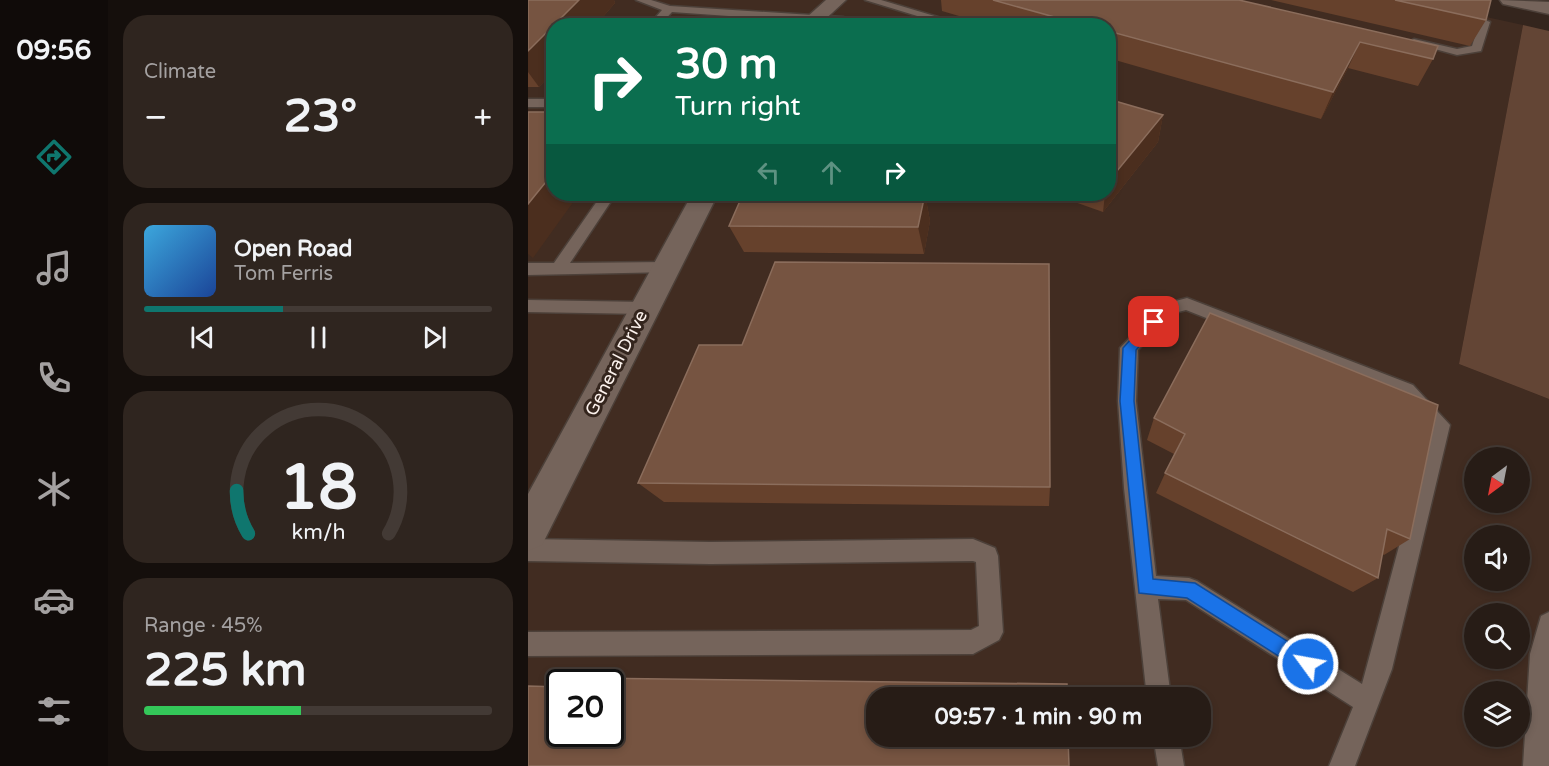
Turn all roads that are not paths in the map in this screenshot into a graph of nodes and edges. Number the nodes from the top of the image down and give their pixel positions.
1 (641, 0) edge
2 (734, 0) edge
3 (837, 0) edge
4 (870, 0) edge
5 (1482, 0) edge
6 (1509, 0) edge
7 (1549, 8) edge
8 (669, 9) junction
9 (710, 13) junction
10 (661, 18) edge
11 (760, 18) edge
12 (815, 18) edge
13 (934, 18) edge
14 (1465, 18) edge
15 (1476, 21) junction
16 (1399, 39) edge
17 (528, 102) edge
18 (546, 103) edge
19 (604, 201) edge
20 (701, 201) edge
21 (666, 268) junction
22 (528, 269) edge
23 (558, 269) junction
24 (528, 306) edge
25 (645, 308) junction
26 (532, 517) edge
27 (528, 550) edge
28 (1145, 587) junction
29 (1549, 624) edge
30 (528, 644) edge
31 (1158, 687) edge
32 (1368, 702) junction
33 (1168, 747) edge
34 (1171, 766) edge
35 (1342, 766) edge
36 (1536, 766) edge

1 - 8 lane
2 - 9 lane
3 - 12 street
4 - 13 lane
5 - 15 lane
6 - 7 street
8 - 9 lane
8 - 10 lane
9 - 11 lane
14 - 15 lane
15 - 16 lane
17 - 18 lane
19 - 23 lane
20 - 21 street, General Drive
21 - 23 lane
21 - 25 street, General Drive
22 - 23 lane
24 - 25 lane
25 - 26 street, General Drive
27 - 30 lane
28 - 31 lane
28 - 32 lane
28 - 32 lane
29 - 36 lane
32 - 35 lane
33 - 34 lane

